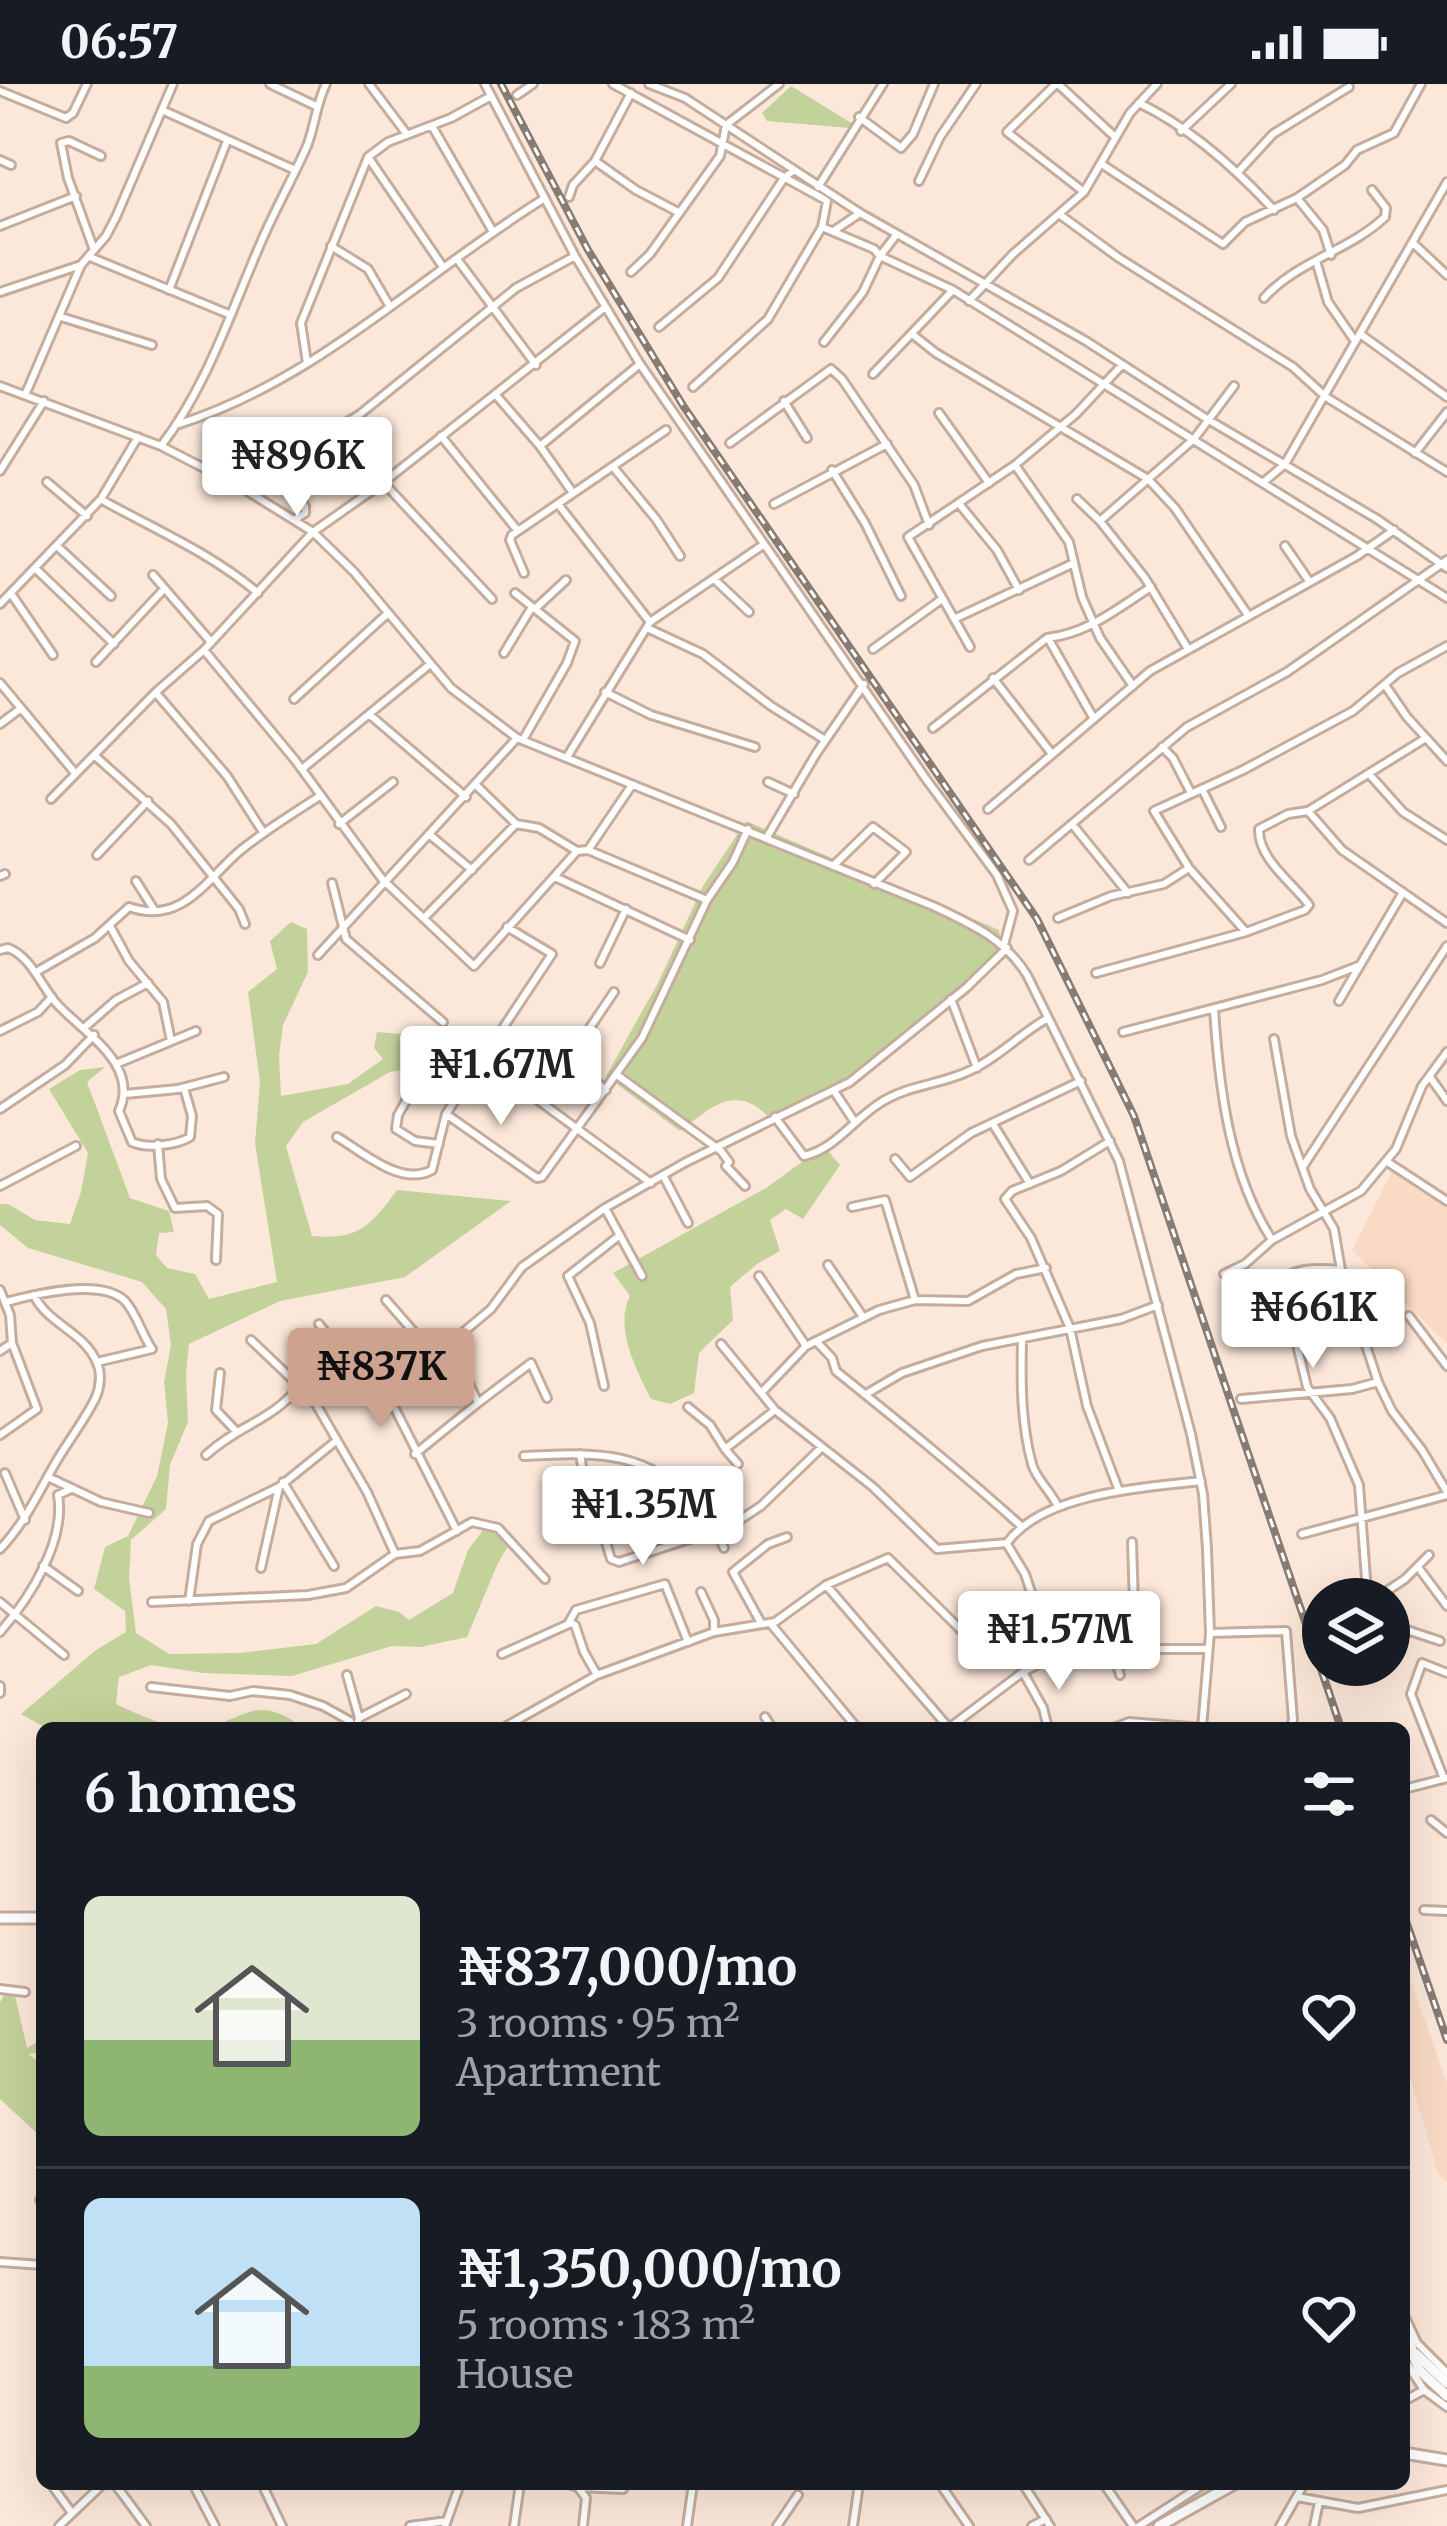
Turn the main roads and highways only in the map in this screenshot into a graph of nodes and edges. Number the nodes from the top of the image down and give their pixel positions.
1 (0, 1918) edge
2 (36, 1918) edge
3 (1410, 2339) edge
4 (1410, 2344) edge
5 (1447, 2383) edge
6 (1447, 2396) edge
7 (1410, 2454) edge
8 (1447, 2460) edge
9 (1223, 2490) edge
10 (1159, 2526) edge

1 - 2 main road
3 - 5 main road
4 - 6 main road
7 - 8 main road
9 - 10 main road

